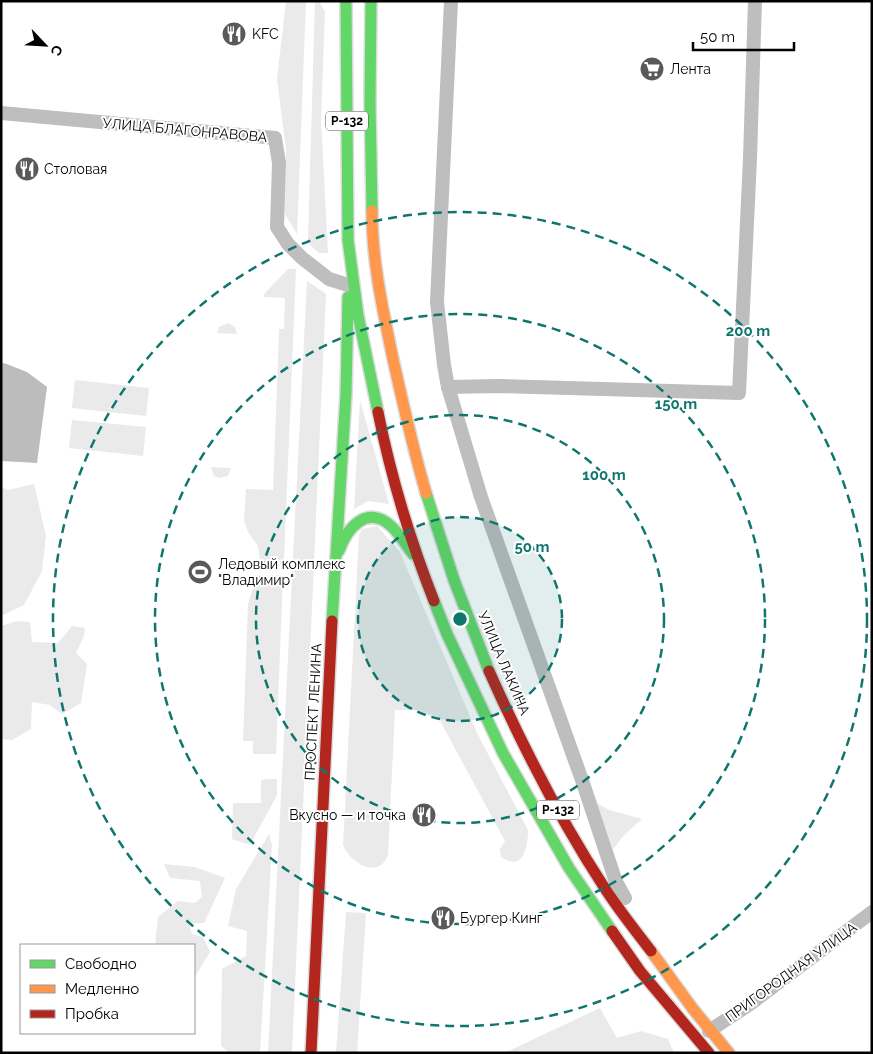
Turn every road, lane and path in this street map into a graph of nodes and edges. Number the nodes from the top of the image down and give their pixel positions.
1 (346, 1) edge
2 (371, 1) edge
3 (451, 1) edge
4 (755, 1) edge
5 (1, 113) edge
6 (372, 232) junction
7 (362, 288) junction
8 (358, 315) junction
9 (368, 368) junction
10 (347, 374) junction
11 (448, 388) junction
12 (346, 394) junction
13 (400, 394) junction
14 (418, 561) junction
15 (336, 562) junction
16 (872, 912) edge
17 (660, 965) junction
18 (709, 1031) junction
19 (311, 1053) edge
20 (709, 1053) edge
21 (729, 1053) edge

1 - 7 main road, Р-132
2 - 6 main road, Р-132
3 - 11 street
4 - 11 street
5 - 7 street, УЛИЦА БЛАГОНРАВОВА
6 - 7 main road, ПРОСПЕКТ ЛЕНИНА
6 - 13 main road, УЛИЦА ЛАКИНА / Р-132
7 - 8 main road, Р-132
7 - 10 main road, ПРОСПЕКТ ЛЕНИНА
7 - 13 main road
8 - 9 main road, Р-132
8 - 10 main road, ПРОСПЕКТ ЛЕНИНА
9 - 12 main road
9 - 13 main road
9 - 14 main road, Р-132
10 - 12 main road, ПРОСПЕКТ ЛЕНИНА
11 - 17 street
12 - 15 main road, ПРОСПЕКТ ЛЕНИНА
13 - 17 main road, УЛИЦА ЛАКИНА / Р-132
14 - 15 main road
14 - 20 main road, Р-132
15 - 19 main road, ПРОСПЕКТ ЛЕНИНА
16 - 18 street, ПРИГОРОДНАЯ УЛИЦА
17 - 18 main road, УЛИЦА ЛАКИНА / Р-132
18 - 21 main road, УЛИЦА ЛАКИНА / Р-132

